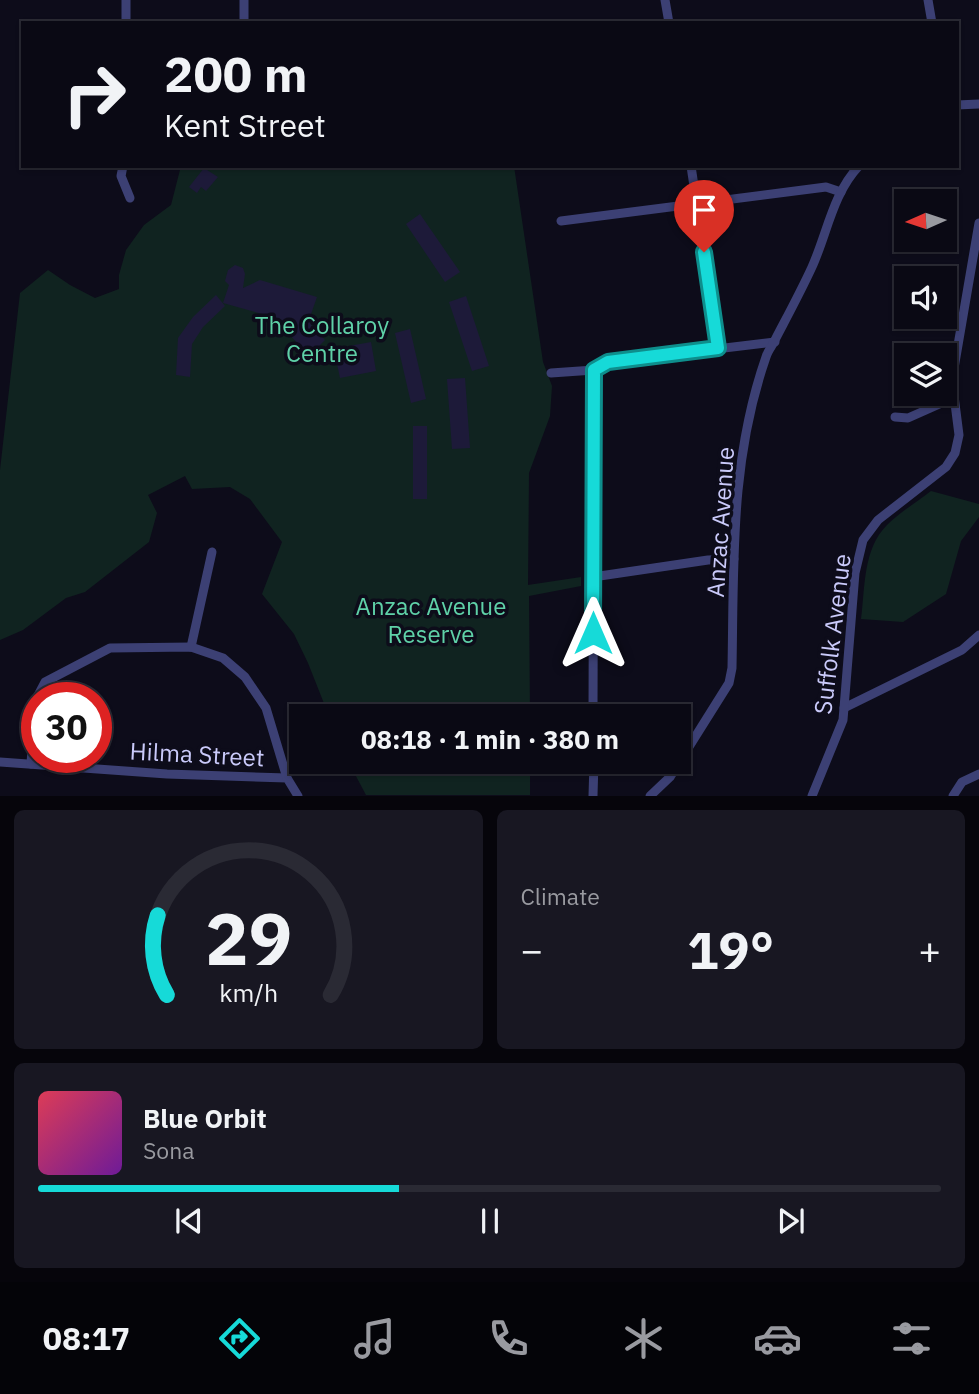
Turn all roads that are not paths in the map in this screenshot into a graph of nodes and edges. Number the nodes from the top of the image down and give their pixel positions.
1 (126, 0) edge
2 (244, 0) edge
3 (665, 0) edge
4 (928, 0) edge
5 (126, 21) edge
6 (244, 21) edge
7 (668, 21) edge
8 (932, 21) edge
9 (979, 104) edge
10 (959, 105) edge
11 (123, 168) edge
12 (691, 168) edge
13 (857, 168) edge
14 (841, 192) junction
15 (130, 198) dead end
16 (697, 204) junction
17 (561, 221) dead end
18 (979, 223) edge
19 (775, 342) junction
20 (718, 348) junction
21 (957, 351) edge
22 (594, 370) junction
23 (551, 373) dead end
24 (935, 406) edge
25 (954, 406) edge
26 (895, 418) dead end
27 (212, 552) dead end
28 (734, 559) junction
29 (593, 577) junction
30 (979, 635) edge
31 (191, 647) junction
32 (45, 682) edge
33 (593, 704) edge
34 (844, 708) junction
35 (0, 762) edge
36 (21, 763) edge
37 (112, 770) edge
38 (593, 774) edge
39 (979, 774) edge
40 (287, 778) junction
41 (298, 796) edge
42 (593, 796) edge
43 (650, 796) edge
44 (811, 796) edge
45 (953, 796) edge

1 - 5 street
2 - 6 street
3 - 7 street
4 - 8 street
9 - 10 street
11 - 15 street
12 - 16 street
13 - 14 street, Anzac Avenue
14 - 16 street
14 - 19 street, Anzac Avenue
16 - 17 street
16 - 20 street
18 - 21 street, Suffolk Avenue
19 - 20 street
19 - 28 street, Anzac Avenue
20 - 22 street
22 - 23 street
22 - 29 street
24 - 26 street
25 - 34 street, Suffolk Avenue
27 - 31 street
28 - 29 street
28 - 43 street, Anzac Avenue
29 - 33 street
30 - 34 street
31 - 32 street
31 - 40 street
34 - 44 street, Suffolk Avenue
35 - 36 street, Hilma Street
37 - 40 street, Hilma Street
38 - 42 street
39 - 45 street
40 - 41 street, Hilma Street

